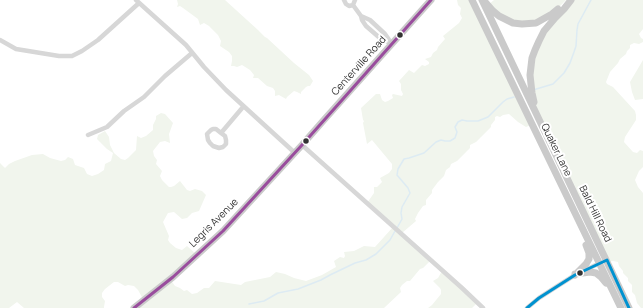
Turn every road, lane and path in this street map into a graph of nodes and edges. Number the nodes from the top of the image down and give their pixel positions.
1 (344, 0) edge
2 (431, 0) edge
3 (472, 0) edge
4 (482, 0) edge
5 (566, 0) edge
6 (571, 0) edge
7 (138, 1) edge
8 (354, 2) edge
9 (0, 40) edge
10 (392, 44) junction
11 (192, 53) junction
12 (243, 107) junction
13 (541, 124) junction
14 (221, 133) junction
15 (88, 135) dead end
16 (302, 145) junction
17 (295, 153) junction
18 (571, 204) junction
19 (607, 260) junction
20 (599, 263) junction
21 (575, 274) junction
22 (619, 305) edge
23 (134, 308) edge
24 (483, 308) edge
25 (527, 308) edge
26 (629, 308) edge

1 - 8 street
2 - 10 main road, Centerville Road
3 - 18 main road, Quaker Lane
4 - 5 main road
4 - 13 main road, Bald Hill Road
6 - 13 main road
7 - 9 street
7 - 11 street
8 - 10 street
10 - 16 main road, Centerville Road
11 - 12 street
11 - 15 street
12 - 14 street
12 - 17 street
13 - 19 main road, Bald Hill Road
14 - 14 street
16 - 17 main road, Legris Avenue
16 - 24 street
17 - 23 main road, Legris Avenue
18 - 20 main road, Quaker Lane
18 - 21 main road
19 - 20 street
19 - 26 main road, Bald Hill Road
20 - 21 street
20 - 22 main road, Quaker Lane
21 - 22 main road
21 - 25 street

